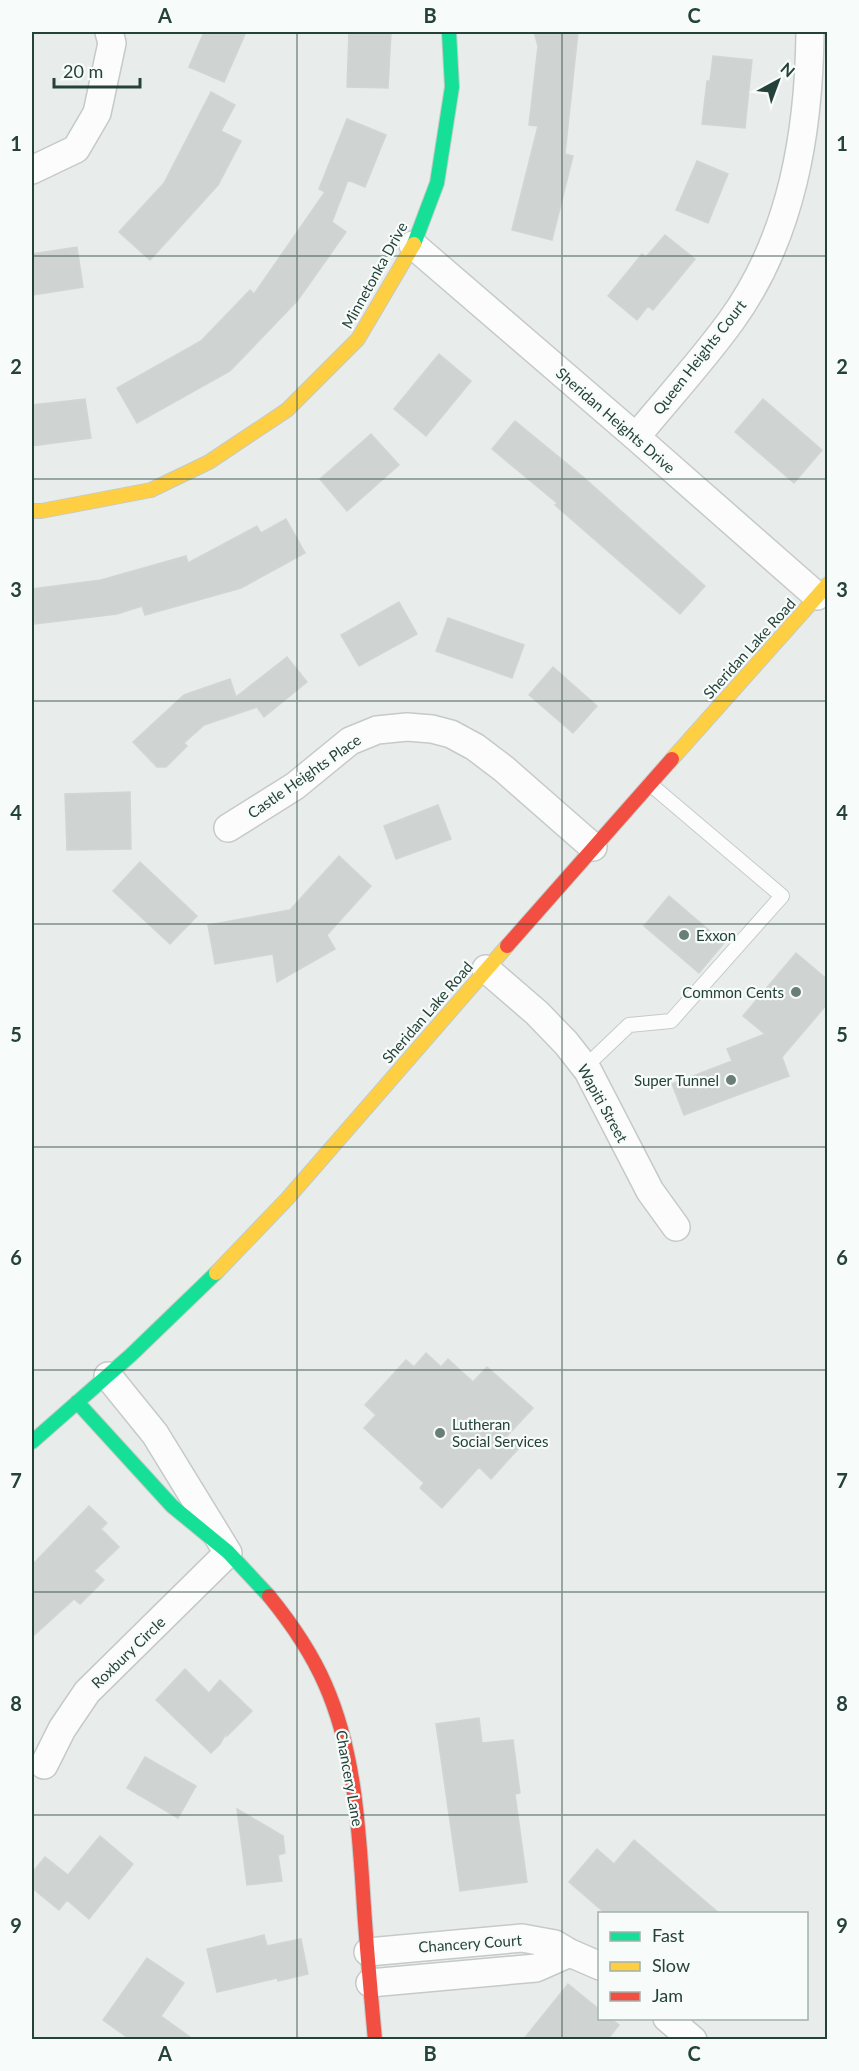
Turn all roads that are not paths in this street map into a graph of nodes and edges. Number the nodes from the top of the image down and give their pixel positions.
1 (109, 32) edge
2 (449, 32) edge
3 (810, 32) edge
4 (32, 170) edge
5 (413, 245) junction
6 (636, 437) junction
7 (32, 511) edge
8 (822, 590) edge
9 (650, 784) junction
10 (228, 828) dead end
11 (593, 847) junction
12 (486, 969) junction
13 (585, 1067) junction
14 (676, 1227) dead end
15 (108, 1376) junction
16 (77, 1402) junction
17 (32, 1442) edge
18 (228, 1552) junction
19 (44, 1765) dead end
20 (368, 1952) junction
21 (570, 1953) junction
22 (598, 1965) edge
23 (370, 1983) junction
24 (668, 2020) edge
25 (375, 2040) edge
26 (693, 2040) edge

1 - 4 street
2 - 5 street, Minnetonka Drive
3 - 6 street, Queen Heights Court
5 - 6 street, Sheridan Heights Drive
5 - 7 street, Minnetonka Drive
6 - 8 street, Sheridan Heights Drive
8 - 9 street, Sheridan Lake Road
9 - 11 street, Sheridan Lake Road
9 - 13 lane
10 - 11 street, Castle Heights Place
11 - 12 street, Sheridan Lake Road
12 - 13 street, Wapiti Street
12 - 15 street, Sheridan Lake Road
13 - 14 street, Wapiti Street
15 - 16 street, Sheridan Lake Road
15 - 18 street, Chancery Lane
16 - 17 street, Sheridan Lake Road
16 - 18 street, Chancery Lane
18 - 19 street, Roxbury Circle
18 - 20 street, Chancery Lane
20 - 21 street, Chancery Court
20 - 23 street, Chancery Lane
21 - 22 street, Chancery Court
21 - 23 street, Chancery Court
23 - 25 street, Chancery Lane
24 - 26 street

